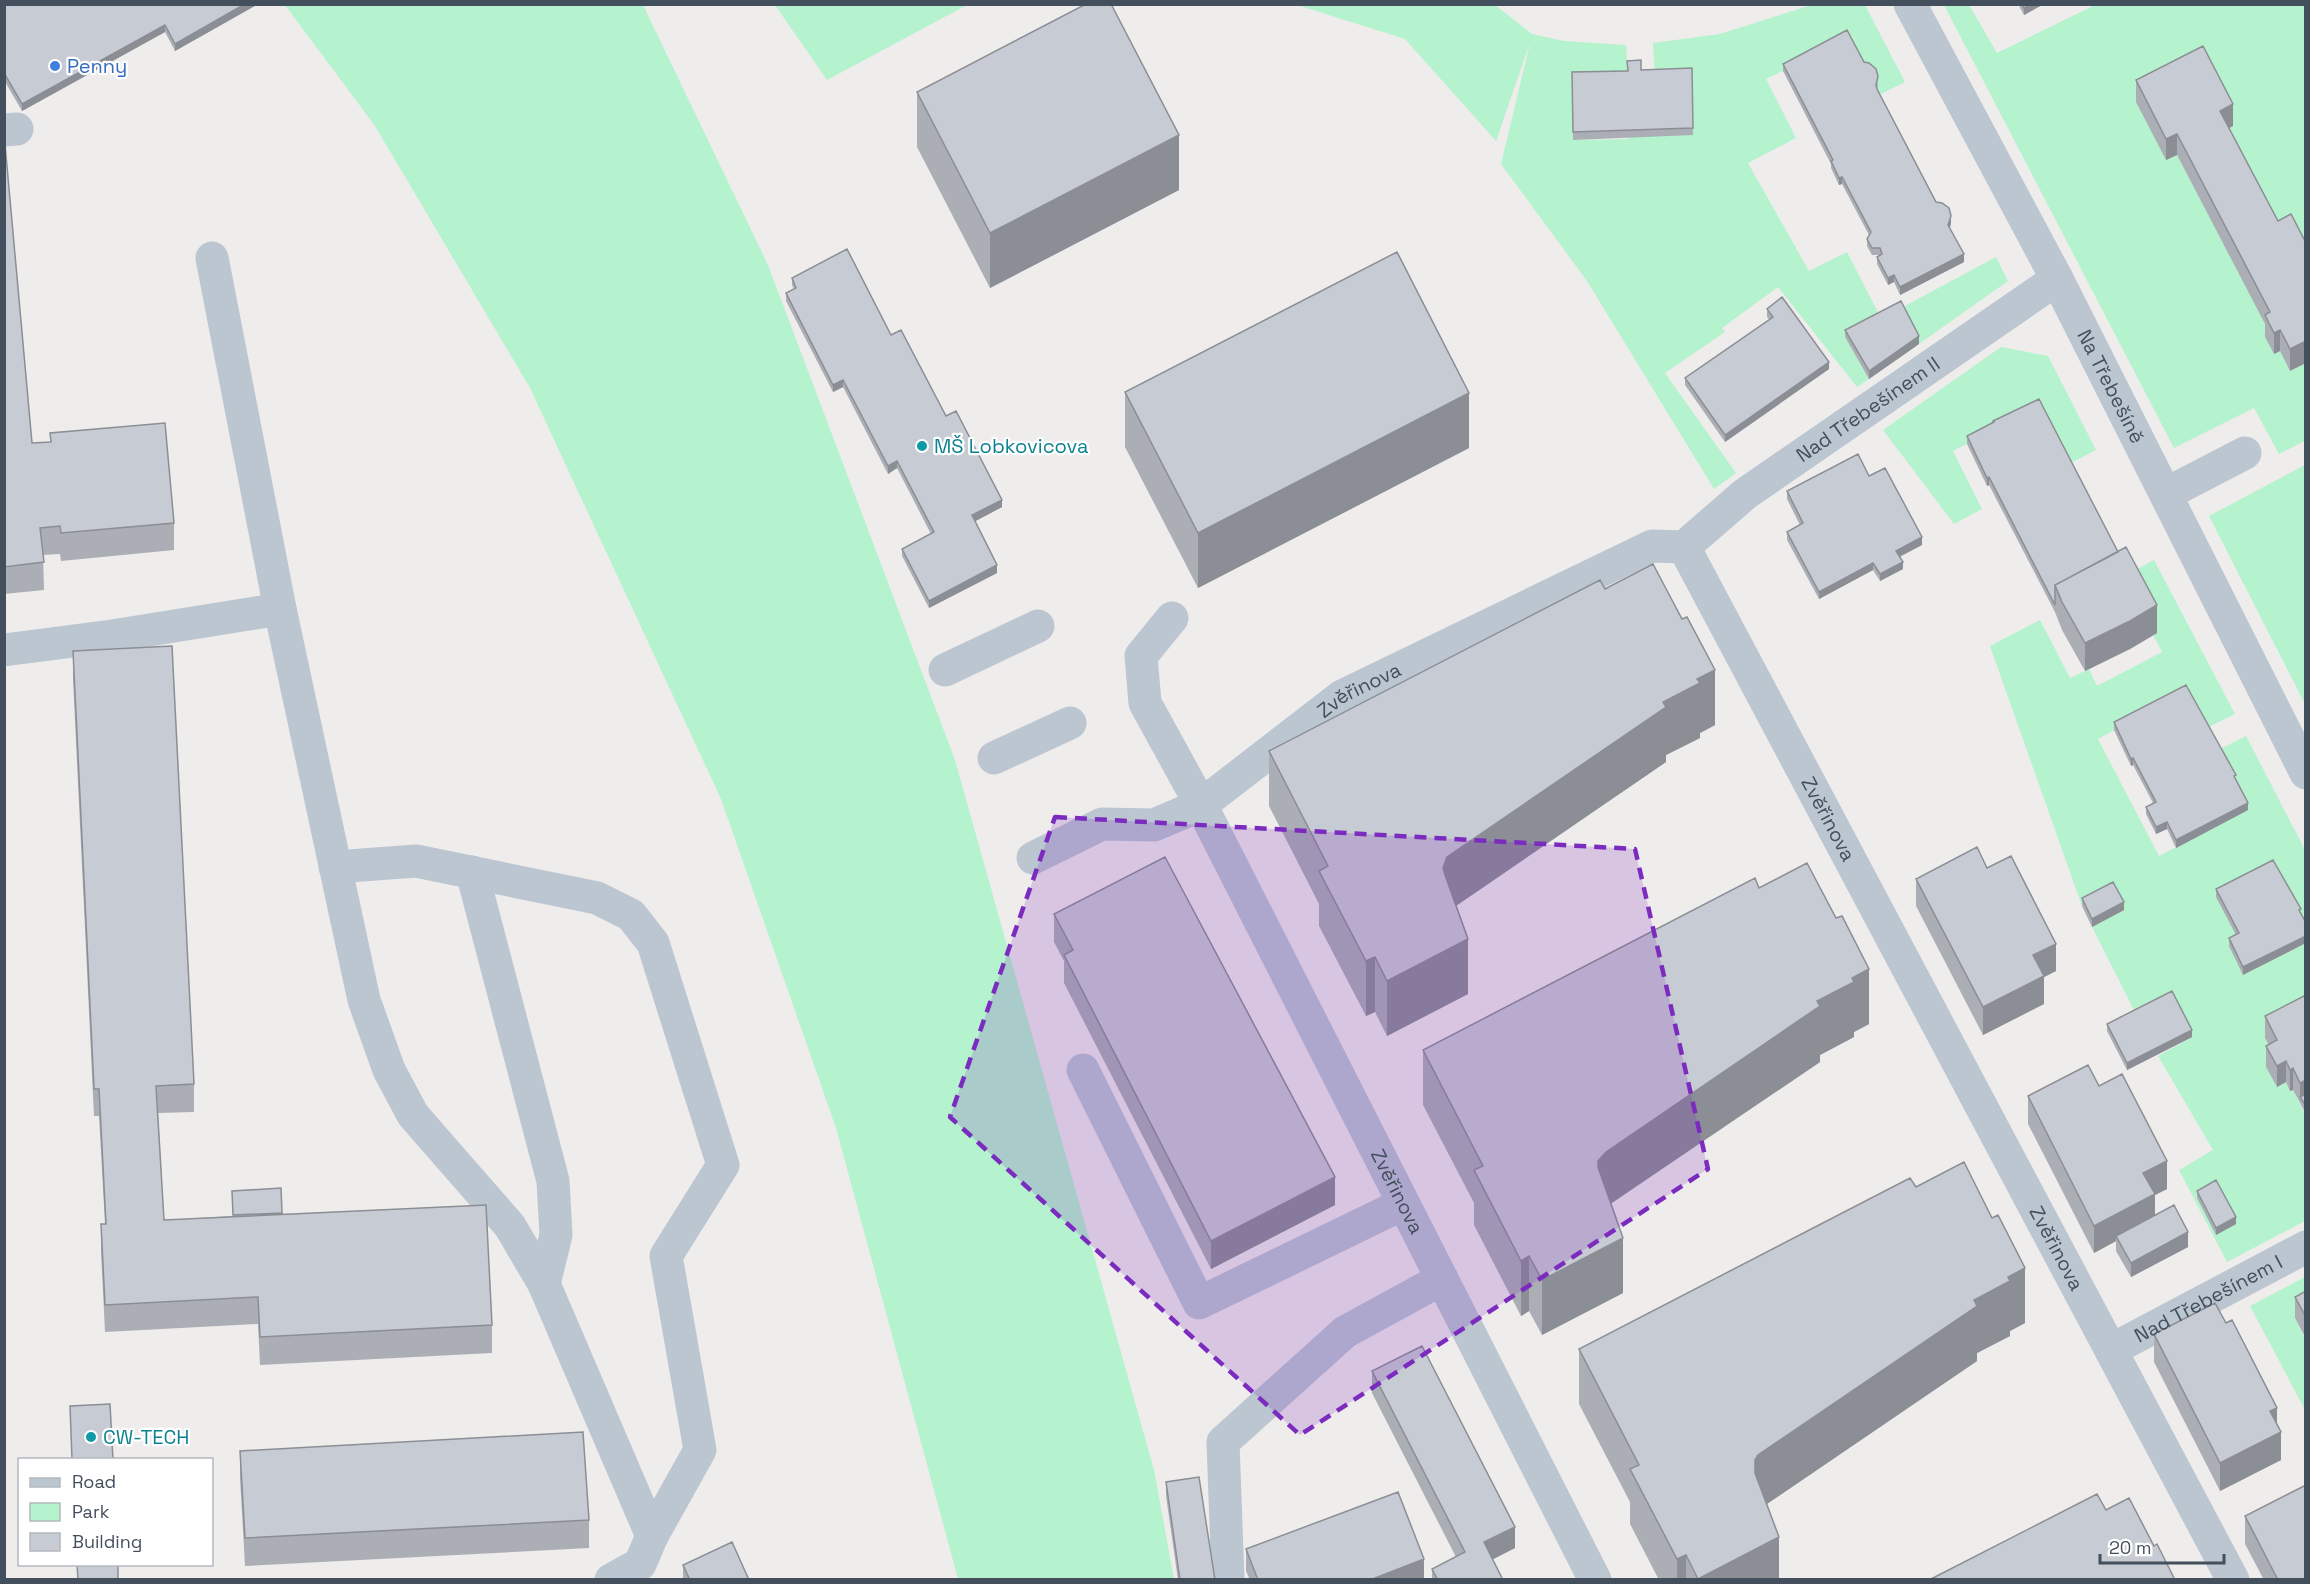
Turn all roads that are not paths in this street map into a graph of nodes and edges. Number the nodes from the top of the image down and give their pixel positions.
1 (1910, 4) edge
2 (212, 258) dead end
3 (2057, 279) junction
4 (2245, 453) dead end
5 (2166, 494) junction
6 (1684, 547) junction
7 (280, 609) junction
8 (1172, 618) dead end
9 (1038, 626) dead end
10 (4, 650) edge
11 (945, 670) dead end
12 (1070, 723) dead end
13 (994, 758) dead end
14 (2306, 773) edge
15 (1201, 805) junction
16 (1033, 858) dead end
17 (335, 867) junction
18 (472, 872) junction
19 (1083, 1070) dead end
20 (1403, 1203) junction
21 (2306, 1247) edge
22 (1442, 1279) junction
23 (544, 1284) junction
24 (2111, 1350) junction
25 (652, 1536) junction
26 (610, 1580) edge
27 (1228, 1580) edge
28 (1595, 1580) edge
29 (2233, 1580) edge

1 - 3 street, Na Třebešíně
2 - 7 street
3 - 5 street, Na Třebešíně
3 - 6 street, Nad Třebešínem II
4 - 5 street
5 - 14 street, Na Třebešíně
6 - 15 street, Zvěřinova
6 - 24 street, Zvěřinova
7 - 10 street
7 - 17 street
8 - 15 street, Zvěřinova
9 - 11 street
12 - 13 street
15 - 16 street, Zvěřinova
15 - 20 street, Zvěřinova
17 - 18 street
17 - 23 street
18 - 23 street
18 - 25 street
19 - 20 street
20 - 22 street, Zvěřinova
21 - 24 street, Nad Třebešínem I
22 - 27 street
22 - 28 street, Zvěřinova
23 - 25 street
24 - 29 street, Zvěřinova
25 - 26 street

